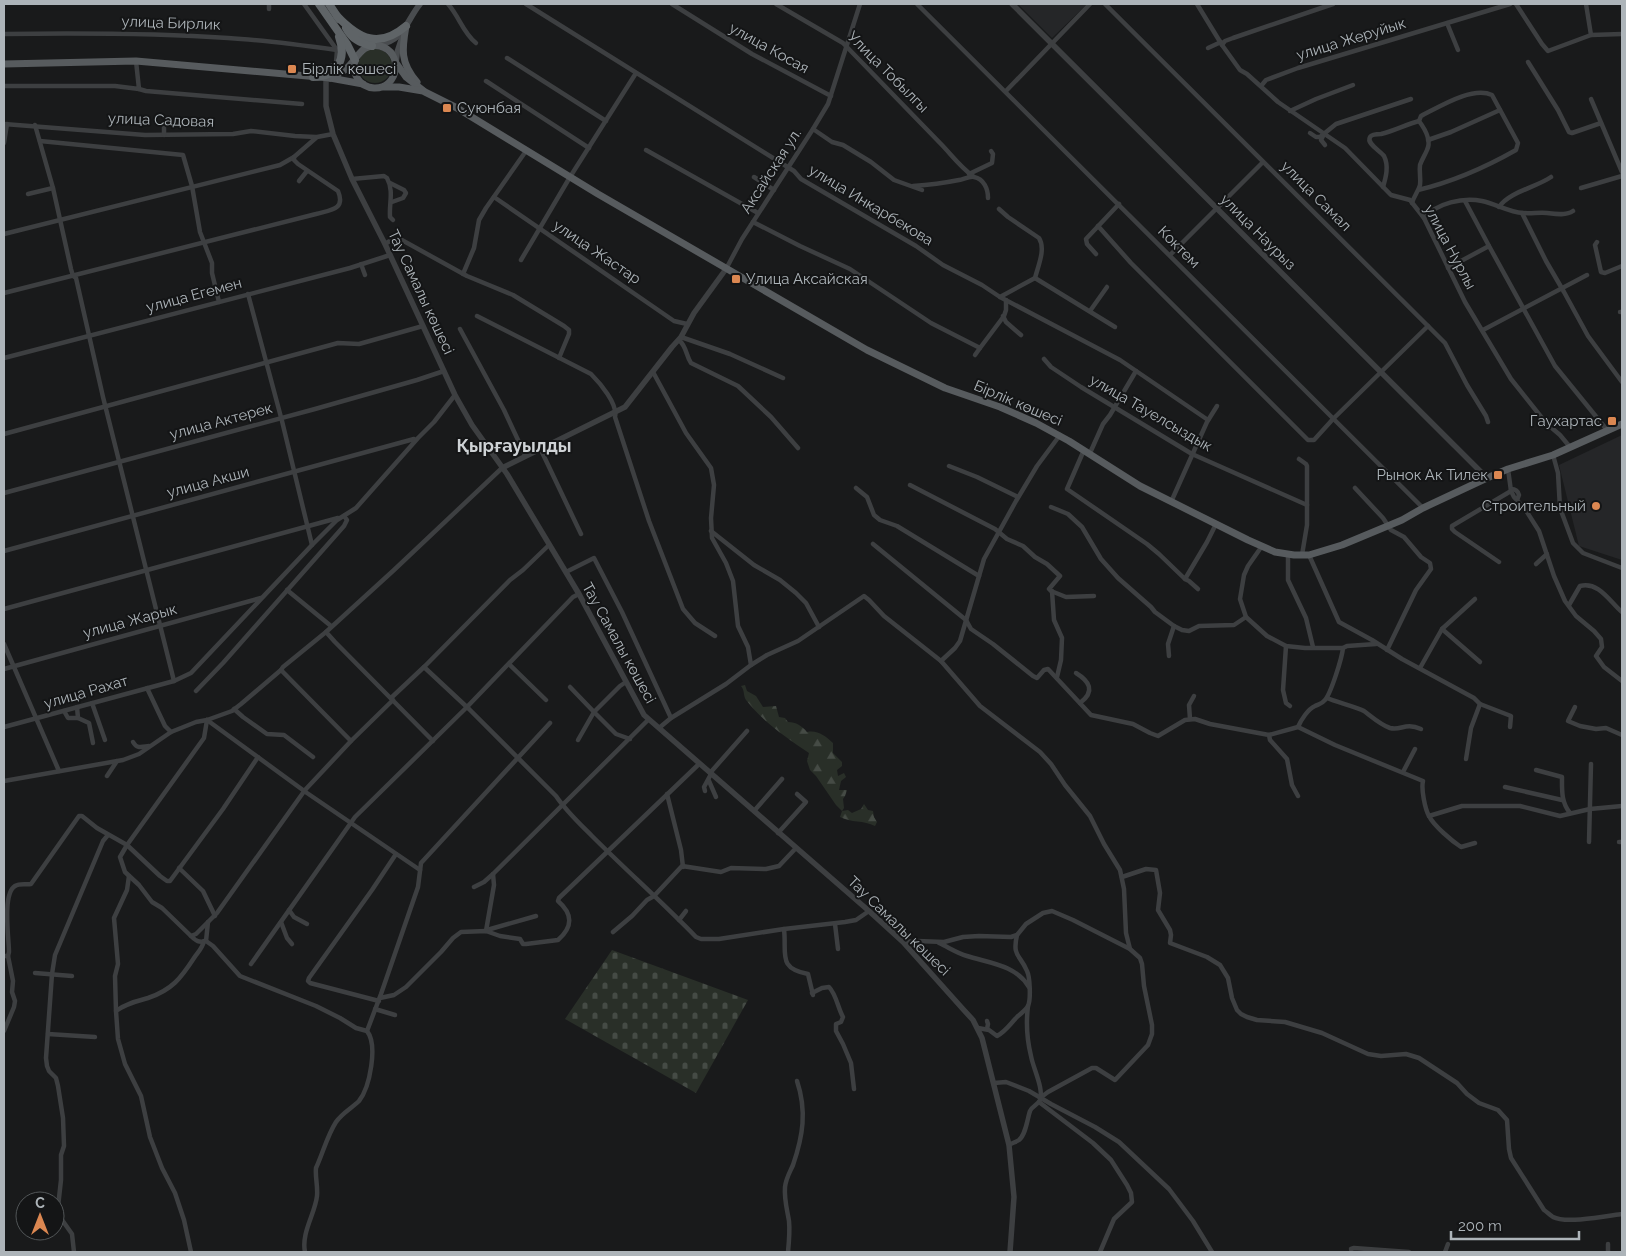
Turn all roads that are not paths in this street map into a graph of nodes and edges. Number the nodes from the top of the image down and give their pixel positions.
1 (304, 4) edge
2 (319, 4) edge
3 (329, 4) edge
4 (420, 4) edge
5 (448, 4) edge
6 (526, 4) edge
7 (672, 4) edge
8 (776, 4) edge
9 (860, 4) edge
10 (917, 4) edge
11 (1012, 4) edge
12 (1090, 4) edge
13 (1104, 4) edge
14 (1197, 4) edge
15 (1333, 4) edge
16 (1510, 4) edge
17 (1516, 4) edge
18 (1586, 4) edge
19 (337, 16) junction
20 (1447, 23) junction
21 (406, 26) junction
22 (336, 31) junction
23 (4, 34) edge
24 (1622, 34) edge
25 (1591, 35) junction
26 (476, 43) dead end
27 (1052, 43) junction
28 (1222, 44) junction
29 (846, 45) junction
30 (374, 46) junction
31 (1208, 48) dead end
32 (337, 50) junction
33 (1458, 50) dead end
34 (854, 54) junction
35 (506, 58) dead end
36 (355, 60) junction
37 (136, 61) junction
38 (1528, 62) dead end
39 (396, 63) junction
40 (841, 63) junction
41 (4, 64) edge
42 (636, 73) junction
43 (312, 76) junction
44 (331, 79) junction
45 (486, 81) dead end
46 (363, 84) junction
47 (1353, 85) dead end
48 (4, 86) edge
49 (1261, 86) junction
50 (379, 88) junction
51 (139, 89) junction
52 (1006, 91) junction
53 (426, 92) junction
54 (831, 96) junction
55 (1411, 99) dead end
56 (1591, 99) dead end
57 (302, 104) dead end
58 (1500, 110) junction
59 (1290, 111) junction
60 (606, 121) junction
61 (1419, 121) junction
62 (1601, 123) junction
63 (5, 124) edge
64 (164, 124) dead end
65 (35, 125) junction
66 (814, 129) junction
67 (1310, 133) dead end
68 (333, 134) junction
69 (164, 135) junction
70 (1324, 135) junction
71 (317, 137) junction
72 (1428, 140) junction
73 (40, 141) junction
74 (4, 143) edge
75 (1325, 145) dead end
76 (589, 148) junction
77 (646, 150) dead end
78 (526, 151) junction
79 (991, 151) dead end
80 (294, 157) junction
81 (1264, 162) junction
82 (788, 168) junction
83 (307, 171) junction
84 (1622, 172) edge
85 (971, 175) junction
86 (754, 176) dead end
87 (1622, 176) edge
88 (1551, 177) dead end
89 (570, 178) junction
90 (352, 179) junction
91 (299, 181) dead end
92 (390, 184) junction
93 (192, 186) junction
94 (911, 186) junction
95 (1382, 187) junction
96 (53, 188) junction
97 (1581, 188) dead end
98 (774, 190) junction
99 (922, 190) dead end
100 (1418, 190) junction
101 (1523, 191) junction
102 (28, 194) dead end
103 (494, 197) junction
104 (1526, 197) dead end
105 (988, 198) dead end
106 (1465, 201) junction
107 (392, 202) junction
108 (1412, 203) junction
109 (1119, 204) junction
110 (1499, 207) junction
111 (1217, 208) junction
112 (999, 209) dead end
113 (1573, 211) dead end
114 (758, 213) junction
115 (1522, 213) junction
116 (1424, 218) junction
117 (60, 219) junction
118 (393, 220) dead end
119 (753, 222) junction
120 (1098, 226) junction
121 (539, 229) junction
122 (4, 234) edge
123 (203, 242) junction
124 (1597, 242) dead end
125 (385, 244) junction
126 (1489, 246) junction
127 (1096, 254) dead end
128 (390, 255) junction
129 (1170, 255) junction
130 (521, 260) dead end
131 (361, 264) junction
132 (1622, 266) edge
133 (1448, 268) junction
134 (726, 269) junction
135 (463, 274) junction
136 (365, 275) dead end
137 (1587, 275) dead end
138 (73, 276) junction
139 (1035, 278) junction
140 (1107, 287) dead end
141 (1562, 289) junction
142 (4, 293) edge
143 (248, 294) junction
144 (1000, 297) junction
145 (1006, 300) junction
146 (219, 302) junction
147 (1524, 309) junction
148 (1090, 310) junction
149 (477, 316) dead end
150 (1003, 316) junction
151 (687, 324) junction
152 (423, 326) junction
153 (1428, 326) junction
154 (1115, 327) dead end
155 (460, 329) dead end
156 (1483, 330) junction
157 (1021, 335) dead end
158 (88, 336) junction
159 (680, 339) junction
160 (980, 348) junction
161 (975, 355) dead end
162 (4, 358) edge
163 (559, 358) junction
164 (1044, 359) dead end
165 (266, 362) junction
166 (444, 371) junction
167 (1136, 371) junction
168 (652, 372) junction
169 (1381, 373) junction
170 (783, 378) dead end
171 (1622, 382) edge
172 (455, 395) junction
173 (106, 406) junction
174 (1217, 406) dead end
175 (1114, 408) junction
176 (616, 412) junction
177 (281, 418) junction
178 (1333, 419) junction
179 (1208, 420) junction
180 (1488, 422) dead end
181 (1622, 424) edge
182 (1607, 430) junction
183 (4, 434) edge
184 (1060, 435) junction
185 (418, 438) junction
186 (1570, 447) junction
187 (540, 448) junction
188 (798, 448) dead end
189 (1087, 451) junction
190 (1192, 454) junction
191 (525, 455) junction
192 (1554, 455) junction
193 (1299, 459) dead end
194 (120, 461) junction
195 (949, 466) dead end
196 (502, 468) junction
197 (1508, 470) junction
198 (294, 472) junction
199 (1486, 478) junction
200 (910, 485) dead end
201 (856, 488) dead end
202 (1354, 488) dead end
203 (1511, 490) junction
204 (4, 493) edge
205 (1018, 497) junction
206 (1171, 502) junction
207 (1307, 505) junction
208 (1050, 506) dead end
209 (1423, 508) junction
210 (133, 515) junction
211 (342, 517) junction
212 (1216, 524) junction
213 (307, 527) junction
214 (1388, 527) junction
215 (711, 531) junction
216 (999, 533) junction
217 (581, 534) dead end
218 (312, 544) junction
219 (874, 544) dead end
220 (550, 545) junction
221 (1262, 546) junction
222 (4, 551) edge
223 (1547, 554) junction
224 (1288, 555) junction
225 (1306, 555) junction
226 (1499, 562) dead end
227 (1536, 564) dead end
228 (1622, 568) edge
229 (147, 570) junction
230 (566, 572) junction
231 (979, 576) junction
232 (1185, 579) junction
233 (1198, 589) dead end
234 (287, 590) junction
235 (1052, 591) junction
236 (579, 594) junction
237 (1094, 596) dead end
238 (262, 598) junction
239 (1474, 599) dead end
240 (1570, 605) junction
241 (4, 609) edge
242 (1622, 612) edge
243 (1246, 617) junction
244 (966, 620) junction
245 (161, 626) junction
246 (331, 626) junction
247 (1174, 626) junction
248 (819, 627) junction
249 (1442, 629) junction
250 (326, 632) junction
251 (714, 636) dead end
252 (4, 644) edge
253 (1377, 644) junction
254 (1286, 646) junction
255 (1313, 647) junction
256 (1343, 648) junction
257 (1386, 650) junction
258 (1169, 656) dead end
259 (941, 660) junction
260 (1480, 662) dead end
261 (509, 664) junction
262 (751, 665) junction
263 (14, 667) junction
264 (424, 667) junction
265 (1420, 668) junction
266 (4, 669) edge
267 (281, 670) junction
268 (1076, 672) dead end
269 (1057, 677) junction
270 (174, 681) junction
271 (1622, 681) edge
272 (626, 682) junction
273 (570, 687) dead end
274 (147, 688) junction
275 (196, 691) dead end
276 (1194, 696) dead end
277 (1327, 698) junction
278 (392, 699) junction
279 (546, 700) dead end
280 (92, 703) junction
281 (1080, 703) junction
282 (1480, 704) junction
283 (1290, 706) dead end
284 (77, 707) junction
285 (1575, 707) dead end
286 (466, 708) junction
287 (234, 709) junction
288 (64, 711) junction
289 (594, 712) junction
290 (37, 718) junction
291 (78, 718) junction
292 (671, 718) junction
293 (1190, 719) junction
294 (207, 720) junction
295 (648, 720) junction
296 (550, 723) dead end
297 (4, 727) edge
298 (1298, 727) junction
299 (659, 728) junction
300 (1510, 728) dead end
301 (1421, 729) dead end
302 (747, 731) dead end
303 (171, 732) junction
304 (1269, 734) junction
305 (1622, 735) edge
306 (630, 739) junction
307 (105, 740) dead end
308 (351, 740) junction
309 (578, 740) dead end
310 (433, 741) junction
311 (133, 742) dead end
312 (94, 744) dead end
313 (150, 746) junction
314 (1416, 749) dead end
315 (258, 757) junction
316 (313, 758) dead end
317 (518, 759) junction
318 (1466, 759) dead end
319 (118, 761) junction
320 (698, 764) junction
321 (1591, 764) dead end
322 (1536, 770) dead end
323 (59, 771) junction
324 (1403, 772) junction
325 (711, 774) junction
326 (107, 776) dead end
327 (782, 779) dead end
328 (4, 781) edge
329 (709, 781) junction
330 (1505, 787) dead end
331 (305, 790) junction
332 (705, 791) dead end
333 (667, 794) junction
334 (797, 794) dead end
335 (1298, 796) dead end
336 (716, 797) dead end
337 (1562, 800) junction
338 (562, 805) junction
339 (1622, 806) edge
340 (1590, 809) junction
341 (754, 811) junction
342 (1570, 813) junction
343 (1429, 816) junction
344 (351, 822) junction
345 (778, 833) junction
346 (108, 835) junction
347 (1589, 842) dead end
348 (1475, 843) dead end
349 (127, 845) junction
350 (796, 848) junction
351 (607, 851) junction
352 (396, 854) junction
353 (683, 866) junction
354 (179, 868) junction
355 (420, 870) junction
356 (493, 874) junction
357 (129, 876) junction
358 (1122, 877) junction
359 (474, 887) dead end
360 (654, 896) junction
361 (289, 910) junction
362 (686, 911) dead end
363 (869, 911) junction
364 (214, 916) junction
365 (536, 916) dead end
366 (679, 920) junction
367 (208, 922) junction
368 (281, 922) junction
369 (307, 924) dead end
370 (835, 924) junction
371 (784, 929) junction
372 (487, 931) junction
373 (613, 932) dead end
374 (1017, 935) junction
375 (191, 936) junction
376 (205, 941) junction
377 (937, 941) junction
378 (903, 942) junction
379 (292, 944) dead end
380 (838, 949) dead end
381 (1130, 949) junction
382 (6, 956) edge
383 (251, 964) dead end
384 (35, 973) dead end
385 (52, 974) junction
386 (72, 976) dead end
387 (1029, 988) junction
388 (379, 999) junction
389 (1028, 1006) junction
390 (376, 1009) junction
391 (116, 1011) junction
392 (395, 1014) dead end
393 (987, 1021) dead end
394 (978, 1028) junction
395 (987, 1029) junction
396 (367, 1031) junction
397 (4, 1032) edge
398 (48, 1034) junction
399 (95, 1037) dead end
400 (798, 1082) dead end
401 (994, 1083) junction
402 (854, 1089) dead end
403 (1040, 1100) junction
404 (1008, 1144) junction
405 (1622, 1214) edge
406 (1448, 1244) dead end
407 (1608, 1244) dead end
408 (74, 1252) edge
409 (191, 1252) edge
410 (305, 1252) edge
411 (788, 1252) edge
412 (1010, 1252) edge
413 (1100, 1252) edge
414 (1212, 1252) edge
415 (1352, 1252) edge
416 (1409, 1252) edge
417 (1445, 1252) edge
418 (1608, 1252) edge

1 - 32 street
2 - 22 highway
3 - 19 highway
4 - 21 main road
5 - 26 street
6 - 42 street, улица Инкарбекова
7 - 54 street, улица Косая
8 - 29 street, Улица Тобылгы
9 - 29 street, Аксайская ул.
10 - 52 street, Коктем
11 - 27 street, улица Наурыз
12 - 27 street
13 - 81 street, улица Самал
14 - 28 street, улица Нурлы
15 - 28 street
16 - 20 street, улица Жеруйык
17 - 25 street
18 - 25 street
19 - 21 highway
19 - 30 highway
20 - 33 street
20 - 49 street, улица Жеруйык
21 - 30 main road
21 - 39 main road
21 - 53 main road
22 - 36 highway
22 - 43 highway
23 - 32 street, улица Бирлик
24 - 25 street
27 - 52 street
27 - 111 street, улица Наурыз
28 - 31 street
28 - 49 street, улица Нурлы
29 - 34 street, Улица Тобылгы
29 - 40 street, Аксайская ул.
30 - 36 main road
30 - 39 main road
32 - 43 street
34 - 40 street
34 - 85 street, Улица Тобылгы
35 - 60 street
36 - 44 main road
36 - 46 main road
37 - 41 main road
37 - 43 main road
37 - 51 street
38 - 62 street
39 - 50 main road
39 - 53 main road
40 - 54 street, Аксайская ул.
42 - 60 street
42 - 82 street, улица Инкарбекова
43 - 44 main road
44 - 46 main road
44 - 68 street, Тау Самалы көшесі
45 - 76 street
46 - 50 main road
47 - 59 street
48 - 51 street
49 - 59 street, улица Нурлы
50 - 53 main road
51 - 57 street
52 - 109 street, Коктем
53 - 78 main road, Бірлік көшесі
54 - 66 street, Аксайская ул.
55 - 70 street
56 - 62 street
58 - 61 street
58 - 72 street
58 - 100 street
59 - 70 street, улица Нурлы
60 - 76 street
61 - 72 street
61 - 95 street
62 - 84 street
63 - 65 street, улица Садовая
63 - 74 street
64 - 69 street
65 - 69 street, улица Садовая
65 - 73 street
66 - 82 street, Аксайская ул.
66 - 94 street
67 - 70 street
68 - 71 street, улица Садовая
68 - 90 street, Тау Самалы көшесі
69 - 71 street, улица Садовая
70 - 75 street
70 - 95 street, улица Нурлы
71 - 80 street
72 - 100 street
73 - 93 street
73 - 96 street
76 - 89 street
77 - 114 street
78 - 89 main road, Бірлік көшесі
78 - 103 street
79 - 85 street
80 - 83 street
80 - 93 street
81 - 111 street
81 - 153 street, улица Самал
82 - 98 street, Аксайская ул.
82 - 144 street, улица Инкарбекова
83 - 91 street
83 - 123 street
85 - 94 street
85 - 105 street, Улица Тобылгы
86 - 98 street
87 - 97 street
88 - 101 street
89 - 121 street
89 - 134 main road, Бірлік көшесі
90 - 92 street
90 - 125 street, Тау Самалы көшесі
92 - 107 street
92 - 107 street
93 - 117 street
93 - 123 street
94 - 99 street
95 - 108 street, улица Нурлы
96 - 102 street
96 - 117 street
98 - 114 street, Аксайская ул.
100 - 108 street
101 - 104 street
101 - 110 street
103 - 121 street, улица Жастар
103 - 135 street
106 - 110 street
106 - 116 street
106 - 126 street
107 - 118 street
108 - 116 street, улица Нурлы
109 - 120 street
109 - 129 street, Коктем
110 - 115 street
111 - 129 street
111 - 169 street, улица Наурыз
112 - 139 street
113 - 115 street
114 - 119 street, Аксайская ул.
115 - 141 street
116 - 133 street, улица Нурлы
117 - 122 street
117 - 138 street
119 - 134 street, Аксайская ул.
119 - 160 street
120 - 127 street
120 - 178 street
121 - 130 street
121 - 151 street, улица Жастар
123 - 138 street
123 - 146 street
124 - 132 street
125 - 128 street, Тау Самалы көшесі
125 - 135 street
126 - 133 street
126 - 147 street
128 - 131 street, улица Егемен
128 - 152 street, Тау Самалы көшесі
129 - 178 street, Коктем
131 - 136 street
131 - 143 street, улица Егемен
133 - 156 street, улица Нурлы
134 - 151 street, Аксайская ул.
134 - 184 main road, Бірлік көшесі
135 - 163 street
137 - 141 street
138 - 142 street
138 - 158 street
139 - 144 street
139 - 148 street
140 - 148 street
141 - 147 street
141 - 171 street
143 - 146 street, улица Егемен
143 - 165 street
144 - 145 street, улица Инкарбекова
145 - 150 street
145 - 167 street, улица Инкарбекова
146 - 158 street, улица Егемен
147 - 156 street
147 - 182 street
148 - 154 street
149 - 163 street
150 - 157 street
150 - 160 street
151 - 159 street, Аксайская ул.
152 - 165 street
152 - 166 street, Тау Самалы көшесі
153 - 169 street
153 - 180 street, улица Самал
155 - 191 street
156 - 186 street, улица Нурлы
158 - 162 street, улица Егемен
158 - 173 street
159 - 168 street, Аксайская ул.
159 - 170 street
159 - 188 street
160 - 161 street
163 - 176 street
164 - 175 street, улица Тауелсыздык
165 - 173 street
165 - 177 street
166 - 172 street, Тау Самалы көшесі
166 - 177 street, улица Актерек
167 - 175 street
167 - 179 street, улица Инкарбекова
168 - 176 street, Аксайская ул.
168 - 215 street
169 - 178 street
169 - 199 street, улица Наурыз
172 - 185 street, улица Рахат
172 - 196 street, Тау Самалы көшесі
173 - 183 street
173 - 194 street
174 - 179 street
175 - 189 street
175 - 190 street, улица Тауелсыздык
176 - 187 street, Аксайская ул.
176 - 251 street
177 - 194 street, улица Актерек
177 - 198 street
178 - 209 street, Коктем
179 - 190 street
181 - 182 main road, Бірлік көшесі
182 - 186 main road, Бірлік көшесі
184 - 189 main road, Бірлік көшесі
184 - 205 street
185 - 198 street, улица Акши
185 - 211 street, улица Рахат
186 - 192 main road, Бірлік көшесі
187 - 191 street, Аксайская ул.
187 - 217 street
189 - 206 main road, Бірлік көшесі
189 - 232 street
190 - 206 street
190 - 207 street, улица Тауелсыздык
191 - 196 street, Аксайская ул.
192 - 197 main road, Бірлік көшесі
192 - 228 street
193 - 207 street
194 - 204 street, улица Актерек
194 - 210 street
195 - 205 street
196 - 220 street, Тау Самалы көшесі
196 - 246 street
197 - 199 main road, Бірлік көшесі
197 - 203 street
198 - 210 street, улица Акши
198 - 213 street
199 - 209 main road, Бірлік көшесі
200 - 216 street
201 - 231 street
202 - 214 street
203 - 223 street
203 - 226 street
205 - 216 street
206 - 212 main road, Бірлік көшесі
207 - 225 street
208 - 247 street
209 - 214 main road, Бірлік көшесі
210 - 222 street, улица Акши
210 - 229 street
211 - 213 street
211 - 218 street, улица Рахат
211 - 234 street
212 - 221 main road, Бірлік көшесі
212 - 232 street
213 - 218 street
213 - 229 street
214 - 225 main road, Бірлік көшесі
214 - 257 street
215 - 248 street
215 - 262 street
216 - 231 street
216 - 235 street
218 - 238 street, улица Рахат
219 - 244 street
220 - 230 street, Тау Самалы көшесі
220 - 264 street
221 - 224 main road, Бірлік көшесі
221 - 243 street
223 - 227 street
223 - 240 street
224 - 225 main road, Бірлік көшесі
224 - 255 street
225 - 253 street
229 - 241 street
229 - 245 street
230 - 236 street, Тау Самалы көшесі
230 - 292 street
231 - 244 street
232 - 233 street
234 - 246 street
234 - 275 street
235 - 237 street
235 - 269 street
236 - 261 street
236 - 272 street, Тау Самалы көшесі
238 - 245 street, улица Жарык
238 - 270 street, улица Рахат
239 - 249 street
240 - 242 street
240 - 271 street
243 - 247 street
243 - 254 street
244 - 259 street
244 - 269 street
245 - 263 street, улица Жарык
245 - 270 street
246 - 250 street
247 - 258 street
248 - 259 street
248 - 262 street
249 - 260 street
249 - 265 street
250 - 267 street
250 - 278 street
252 - 263 street
253 - 256 street
253 - 257 street
254 - 255 street
254 - 283 street
255 - 256 street
256 - 277 street
257 - 265 street
259 - 358 street
261 - 279 street
261 - 286 street
262 - 292 street
263 - 266 street, улица Жарык
263 - 290 street
264 - 278 street
264 - 286 street
265 - 282 street
267 - 287 street
267 - 308 street
268 - 281 street
269 - 281 street
270 - 274 street, улица Рахат
272 - 289 street
272 - 295 street, Тау Самалы көшесі
273 - 289 street
274 - 280 street, улица Рахат
274 - 303 street
276 - 293 street
277 - 298 street
277 - 301 street
278 - 308 street
278 - 310 street
280 - 284 street, улица Рахат
280 - 307 street
281 - 293 street
282 - 300 street
282 - 318 street
284 - 288 street, улица Рахат
284 - 291 street
285 - 305 street
286 - 310 street
286 - 317 street
287 - 294 street
287 - 316 street
288 - 290 street, улица Рахат
288 - 291 street
289 - 306 street
289 - 309 street
290 - 297 street, улица Рахат
290 - 323 street
291 - 312 street
292 - 299 street
293 - 304 street
294 - 303 street
294 - 315 street
294 - 349 street
295 - 299 street, Тау Самалы көшесі
295 - 306 street
296 - 317 street
298 - 304 street
298 - 324 street
299 - 320 street, Тау Самалы көшесі
302 - 325 street
303 - 313 street
304 - 335 street
306 - 338 street
308 - 331 street
310 - 344 street
311 - 313 street
313 - 319 street
314 - 324 street
315 - 331 street
315 - 354 street
317 - 338 street
317 - 355 street
319 - 323 street
319 - 326 street
320 - 325 street, Тау Самалы көшесі
320 - 333 street
321 - 340 street
322 - 337 street
323 - 328 street
324 - 343 street
325 - 329 street
325 - 341 street, Тау Самалы көшесі
327 - 341 street
329 - 332 street
329 - 336 street
330 - 337 street
331 - 344 street
331 - 364 street
333 - 351 street
333 - 353 street
334 - 345 street
337 - 342 street
338 - 351 street
338 - 356 street
339 - 340 street
340 - 342 street
340 - 347 street
341 - 345 street, Тау Самалы көшесі
342 - 343 street
343 - 348 street
344 - 352 street
344 - 361 street
345 - 350 street, Тау Самалы көшесі
346 - 349 street
346 - 382 street
346 - 385 street
349 - 354 street
349 - 357 street
350 - 353 street
350 - 363 street, Тау Самалы көшесі
351 - 360 street
351 - 372 street
352 - 355 street
352 - 388 street
353 - 360 street
354 - 364 street
355 - 388 street
356 - 359 street
356 - 372 street
357 - 375 street
357 - 391 street
358 - 381 street
358 - 405 street
360 - 366 street
360 - 373 street
361 - 368 street
361 - 369 street
362 - 366 street
363 - 370 street
363 - 378 street, Тау Самалы көшесі
364 - 367 street
365 - 372 street
366 - 371 street
367 - 375 street
367 - 376 street
368 - 379 street
368 - 383 street
370 - 371 street
370 - 380 street
371 - 402 street
372 - 388 street
374 - 377 street
374 - 381 street
374 - 387 street
375 - 376 street
376 - 391 street
376 - 396 street
377 - 378 street
377 - 387 street
378 - 394 street, Тау Самалы көшесі
381 - 403 street
382 - 397 street
384 - 385 street
385 - 386 street
385 - 398 street
387 - 389 street
388 - 390 street
389 - 395 street
389 - 403 street
390 - 392 street
390 - 396 street
391 - 409 street
393 - 395 street
394 - 395 street
394 - 401 street, Тау Самалы көшесі
396 - 410 street
398 - 399 street
398 - 408 street
400 - 411 street
401 - 403 street
401 - 404 street, Тау Самалы көшесі
403 - 404 street
403 - 413 street
403 - 414 street
404 - 412 street, Тау Самалы көшесі
406 - 417 street
407 - 418 street
415 - 416 street

